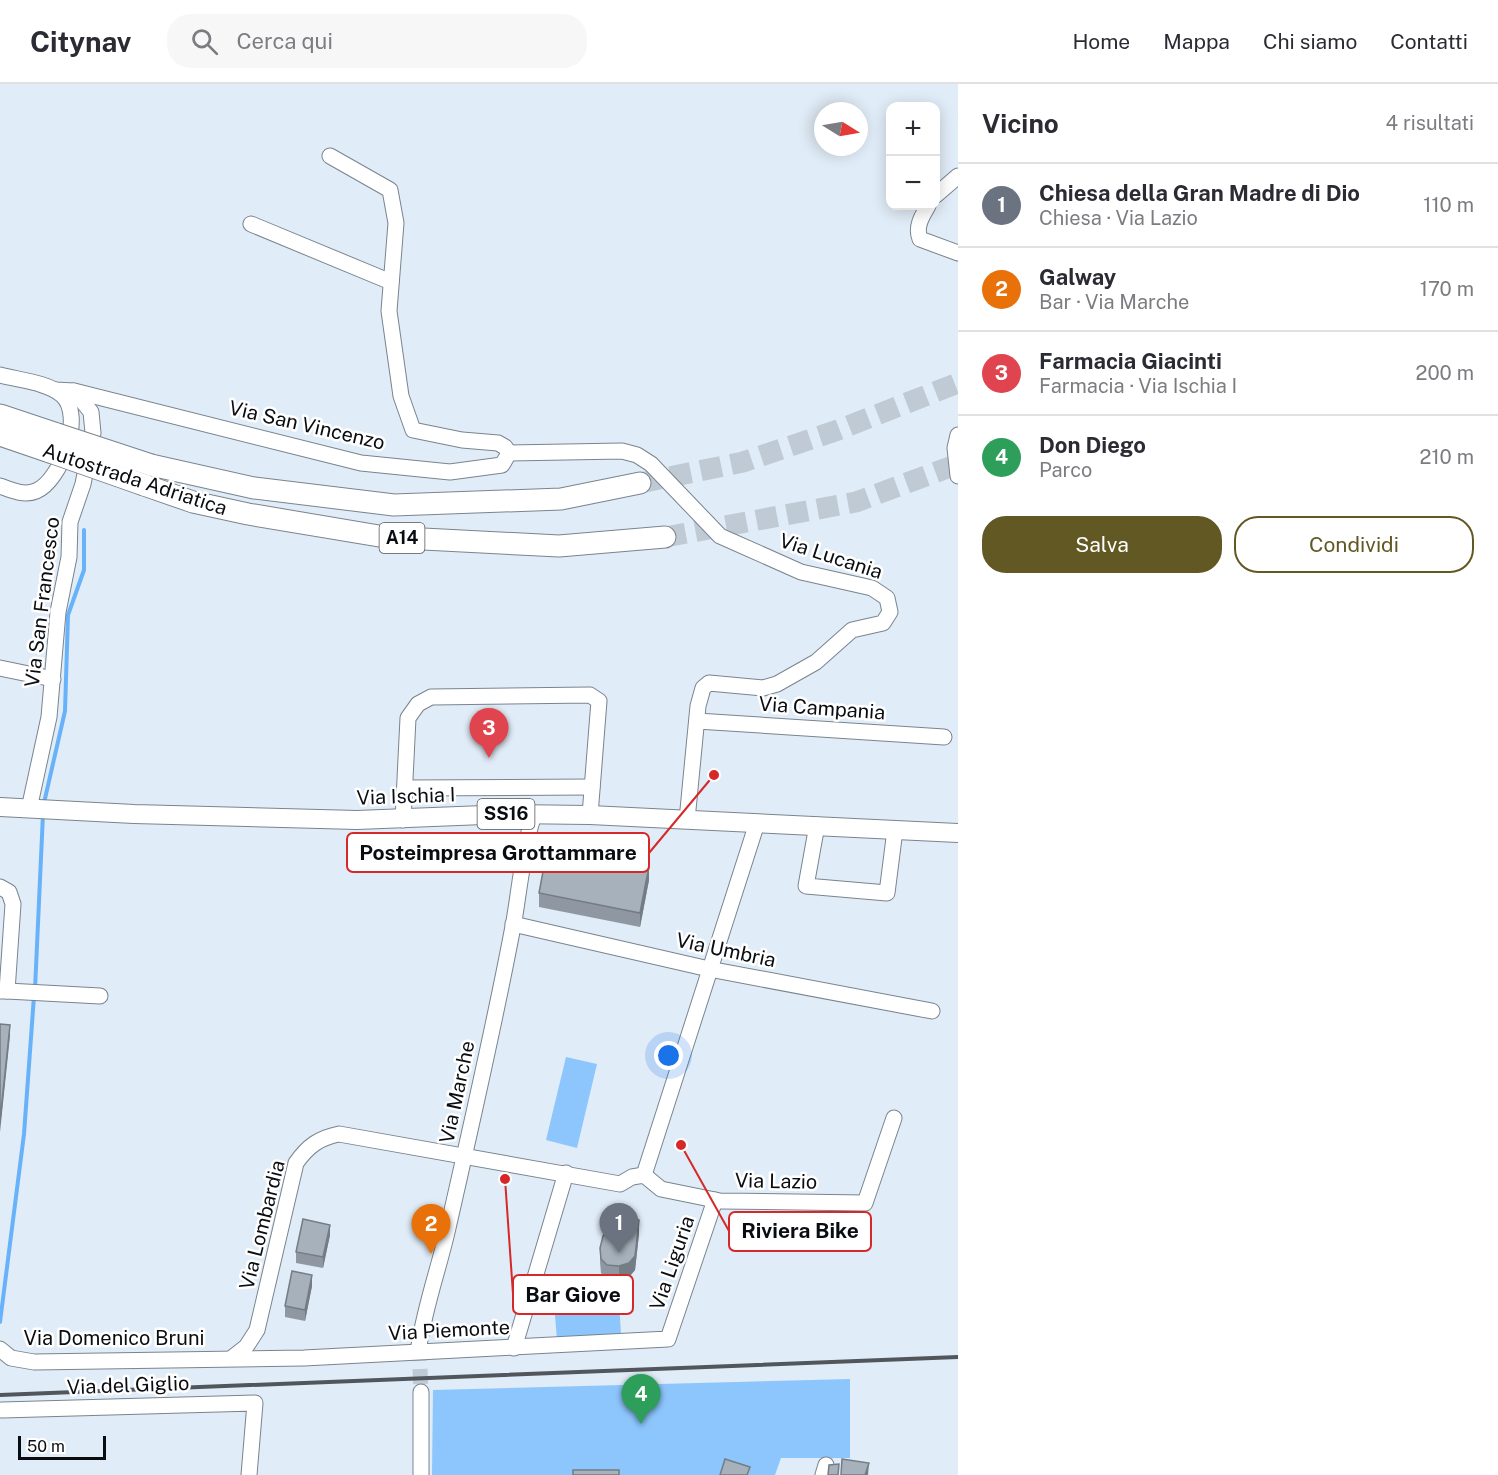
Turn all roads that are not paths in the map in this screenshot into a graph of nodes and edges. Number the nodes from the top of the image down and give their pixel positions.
1 (330, 156) dead end
2 (958, 176) edge
3 (940, 192) edge
4 (926, 210) edge
5 (251, 224) dead end
6 (958, 253) edge
7 (391, 282) junction
8 (0, 375) edge
9 (55, 390) junction
10 (74, 391) junction
11 (0, 415) edge
12 (0, 435) edge
13 (958, 435) edge
14 (53, 443) junction
15 (509, 453) junction
16 (958, 476) edge
17 (640, 483) tunnel mouth
18 (0, 486) edge
19 (665, 537) tunnel mouth
20 (0, 668) edge
21 (53, 679) junction
22 (697, 721) junction
23 (944, 736) dead end
24 (592, 787) junction
25 (405, 788) junction
26 (0, 807) edge
27 (40, 810) junction
28 (535, 815) junction
29 (590, 815) junction
30 (403, 820) junction
31 (687, 820) junction
32 (757, 823) junction
33 (817, 825) junction
34 (895, 830) junction
35 (958, 833) edge
36 (0, 887) edge
37 (513, 924) junction
38 (709, 969) junction
39 (4, 991) edge
40 (100, 996) dead end
41 (932, 1011) dead end
42 (894, 1118) dead end
43 (465, 1156) junction
44 (566, 1173) junction
45 (644, 1175) junction
46 (715, 1200) junction
47 (668, 1340) joint
48 (419, 1347) tunnel mouth
49 (514, 1348) junction
50 (0, 1349) edge
51 (232, 1358) junction
52 (421, 1392) tunnel mouth
53 (2, 1410) dead end
54 (249, 1475) edge
55 (421, 1475) edge

1 - 7 street, Via San Vincenzo
2 - 3 street
4 - 6 street
5 - 7 street
7 - 15 street, Via San Vincenzo
8 - 9 street
9 - 10 street
9 - 18 street
10 - 15 street, Via San Vincenzo
10 - 21 street, Via San Francesco
11 - 14 highway, Autostrada Adriatica / A14
12 - 14 highway, Autostrada Adriatica / A14
13 - 16 street
14 - 17 highway, Autostrada Adriatica / A14, bridge
14 - 19 highway, Autostrada Adriatica / A14, bridge
15 - 22 street, Via Lucania
20 - 21 street
21 - 27 street, Via San Francesco
22 - 23 street, Via Campania
22 - 31 street, Via Lucania
24 - 25 street
24 - 25 street
24 - 29 street
25 - 30 street
26 - 27 main road, Via Ischia I / SS16
27 - 30 main road, Via Ischia I / SS16
28 - 29 main road, Via Ischia I / SS16
28 - 30 main road, Via Ischia I / SS16
28 - 37 street, Via Marche
29 - 31 main road, Via Ischia I / SS16
31 - 32 main road, Via Ischia I / SS16
32 - 33 main road, Via Ischia I / SS16
32 - 38 street
33 - 34 main road, Via Ischia I / SS16
33 - 34 street
34 - 35 main road, Via Ischia I / SS16
36 - 39 street
37 - 38 street, Via Umbria
37 - 43 street, Via Marche
38 - 41 street, Via Umbria
38 - 45 street
39 - 40 street
42 - 46 street, Via Lazio
43 - 44 street
43 - 48 street, Via Marche
43 - 51 street, Via Lombardia
44 - 45 street
44 - 49 street
45 - 46 street, Via Lazio
46 - 47 street, Via Liguria
47 - 49 street, Via Piemonte
49 - 51 street, Via Piemonte
50 - 51 street, Via Domenico Bruni
52 - 55 street
53 - 54 street, Via del Giglio

